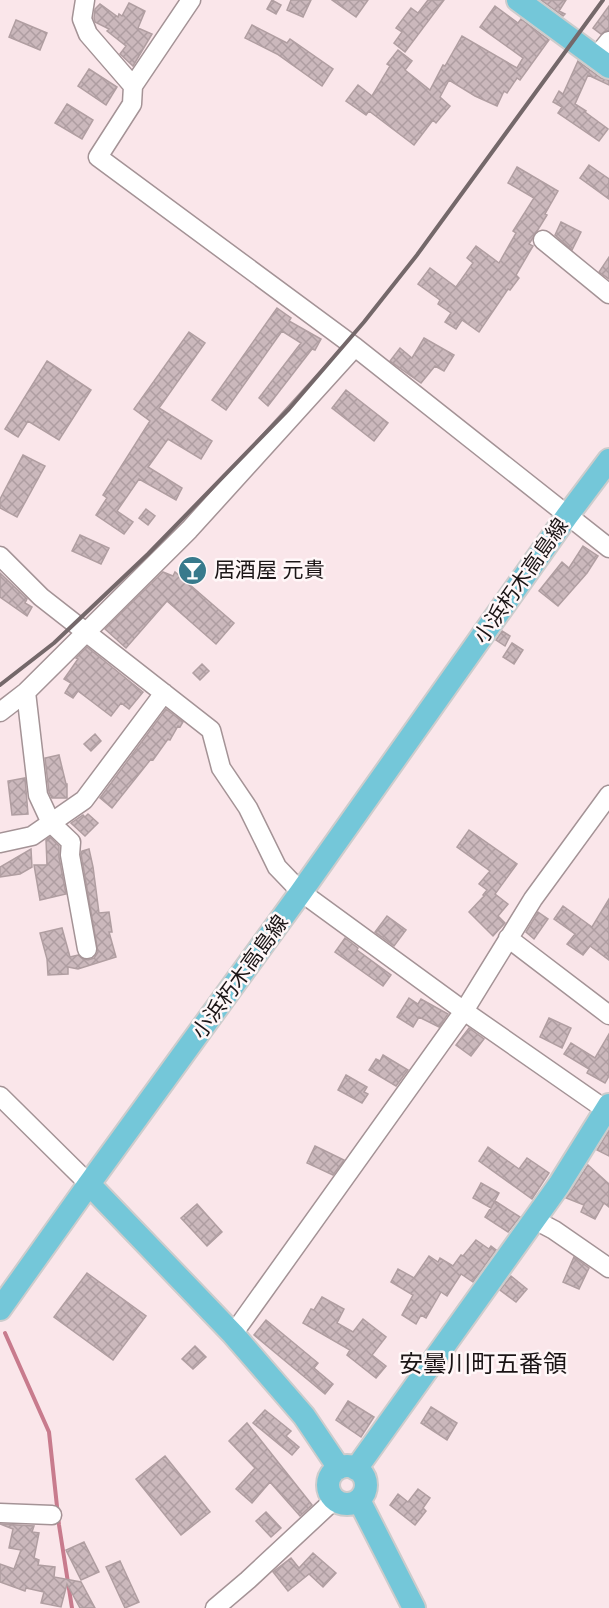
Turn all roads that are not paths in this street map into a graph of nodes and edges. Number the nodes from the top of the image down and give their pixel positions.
1 (86, 0) edge
2 (191, 0) edge
3 (518, 0) edge
4 (605, 55) edge
5 (133, 87) junction
6 (543, 240) dead end
7 (609, 294) edge
8 (355, 347) junction
9 (609, 460) edge
10 (567, 516) junction
11 (609, 548) edge
12 (0, 555) edge
13 (86, 632) junction
14 (26, 692) junction
15 (164, 693) junction
16 (0, 712) edge
17 (609, 795) edge
18 (51, 823) junction
19 (0, 843) edge
20 (301, 892) junction
21 (508, 938) junction
22 (87, 949) dead end
23 (464, 1011) junction
24 (609, 1015) edge
25 (0, 1096) edge
26 (608, 1107) edge
27 (89, 1184) junction
28 (535, 1220) junction
29 (609, 1268) edge
30 (0, 1309) edge
31 (233, 1334) junction
32 (348, 1468) junction
33 (335, 1499) junction
34 (359, 1500) junction
35 (0, 1513) edge
36 (52, 1515) dead end
37 (215, 1608) edge
38 (414, 1608) edge

1 - 5 street
2 - 5 street
3 - 4 main road
5 - 8 street
6 - 7 street
8 - 10 street
8 - 13 street
9 - 10 main road, 小浜朽木高島線
10 - 11 street
10 - 20 main road, 小浜朽木高島線
12 - 13 street
13 - 14 street
13 - 15 street
14 - 16 street
14 - 18 street
15 - 18 street
15 - 20 street
17 - 21 street
18 - 19 street
18 - 22 street
20 - 23 street
20 - 27 main road, 小浜朽木高島線
21 - 23 street
21 - 24 street
23 - 26 street
23 - 31 street
25 - 27 street
26 - 28 main road
27 - 30 main road, 小浜朽木高島線
27 - 31 main road
28 - 29 street
28 - 32 main road
31 - 32 main road
32 - 33 main road
32 - 34 main road
33 - 34 main road
33 - 37 street
34 - 38 main road
35 - 36 street

